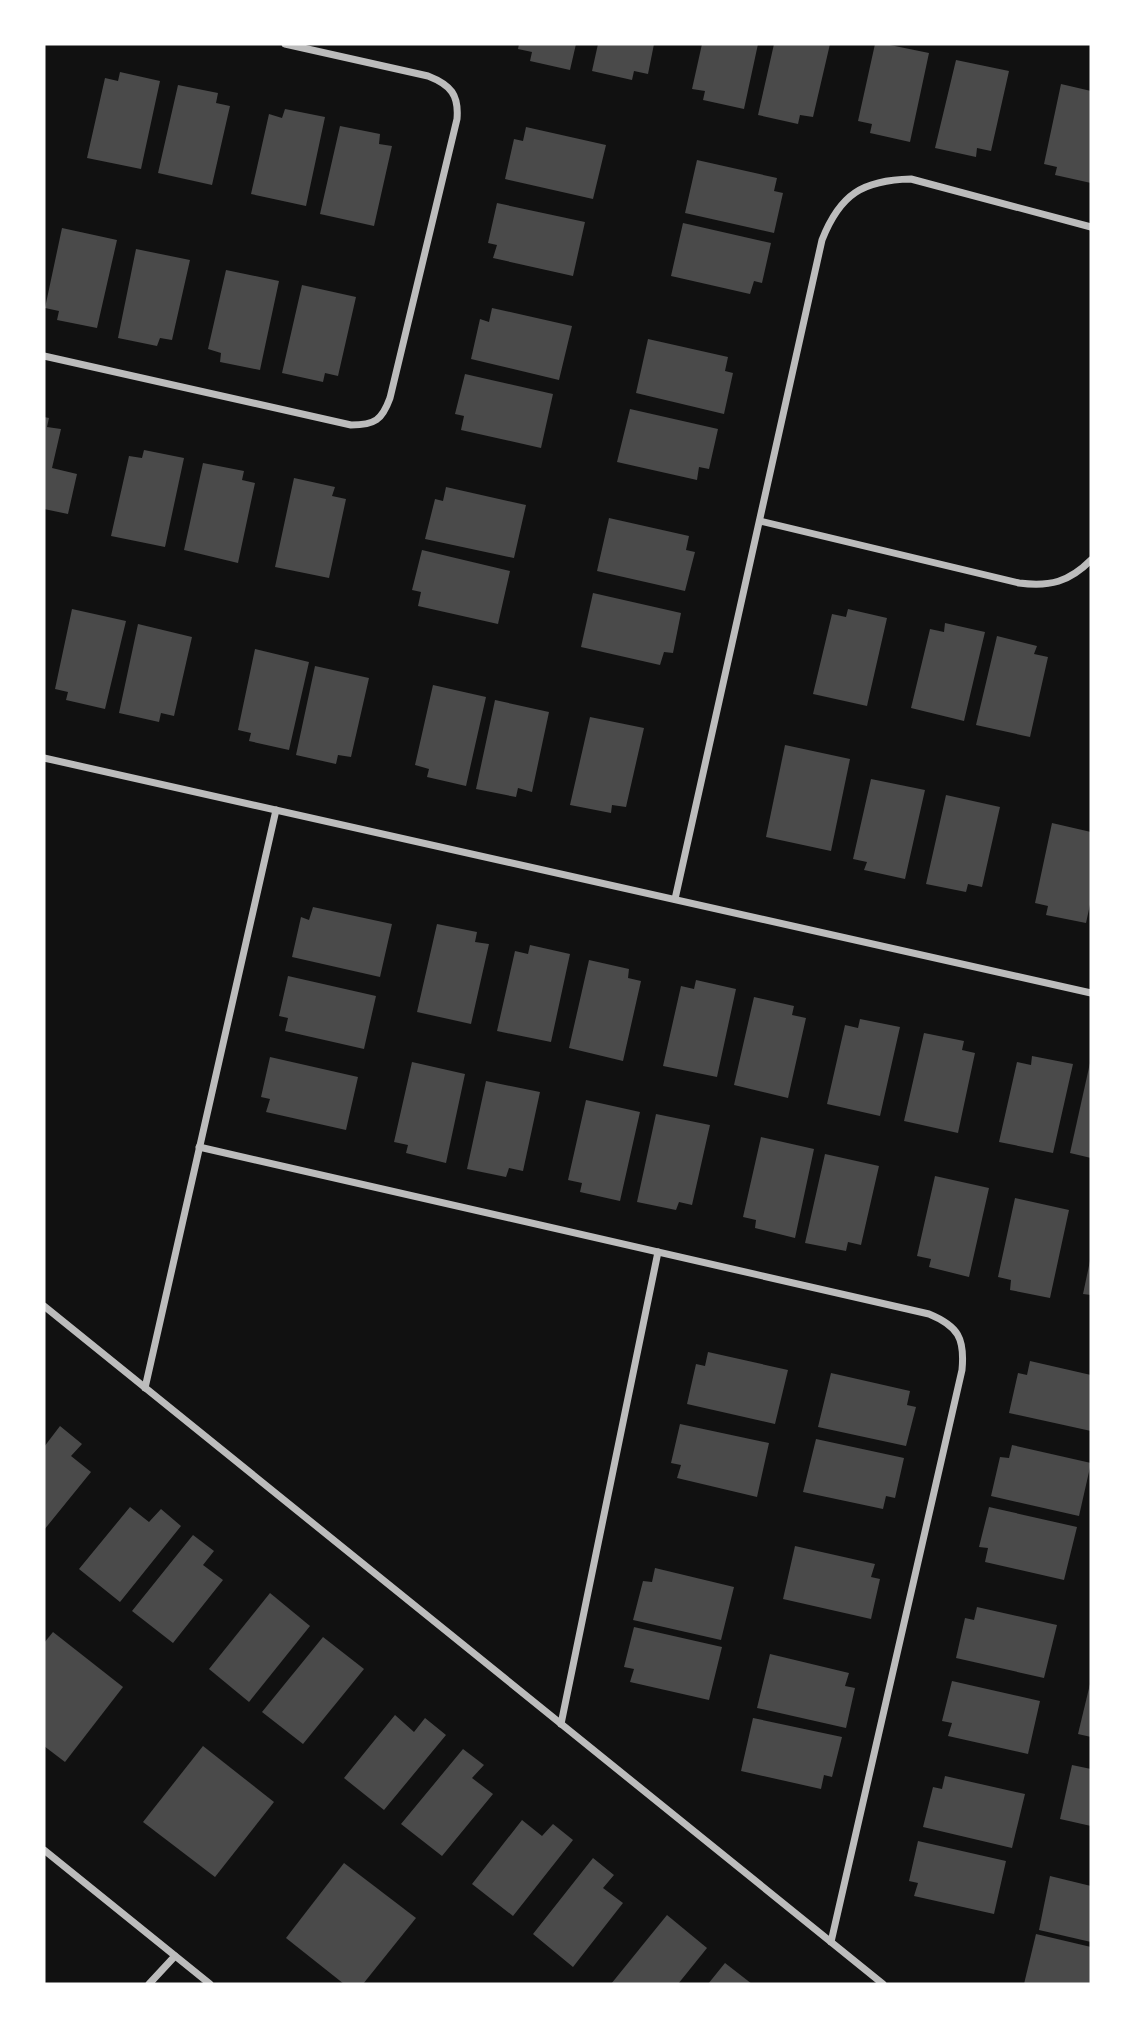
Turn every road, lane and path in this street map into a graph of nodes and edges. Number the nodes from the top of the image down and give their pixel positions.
1 (285, 44) edge
2 (1091, 227) edge
3 (44, 356) edge
4 (760, 521) junction
5 (1091, 560) edge
6 (44, 758) edge
7 (276, 810) junction
8 (675, 899) junction
9 (1091, 993) edge
10 (199, 1147) junction
11 (658, 1252) junction
12 (44, 1306) edge
13 (145, 1388) junction
14 (561, 1724) junction
15 (44, 1850) edge
16 (831, 1942) junction
17 (175, 1956) junction
18 (149, 1984) edge
19 (210, 1984) edge
20 (883, 1984) edge

1 - 3 street
2 - 4 street
4 - 5 street
4 - 8 street
6 - 7 street
7 - 8 street
7 - 10 street
8 - 9 street
10 - 11 street
10 - 13 street
11 - 14 street
11 - 16 street
12 - 13 street
13 - 14 street
14 - 16 street
15 - 17 street
16 - 20 street
17 - 18 street
17 - 19 street

